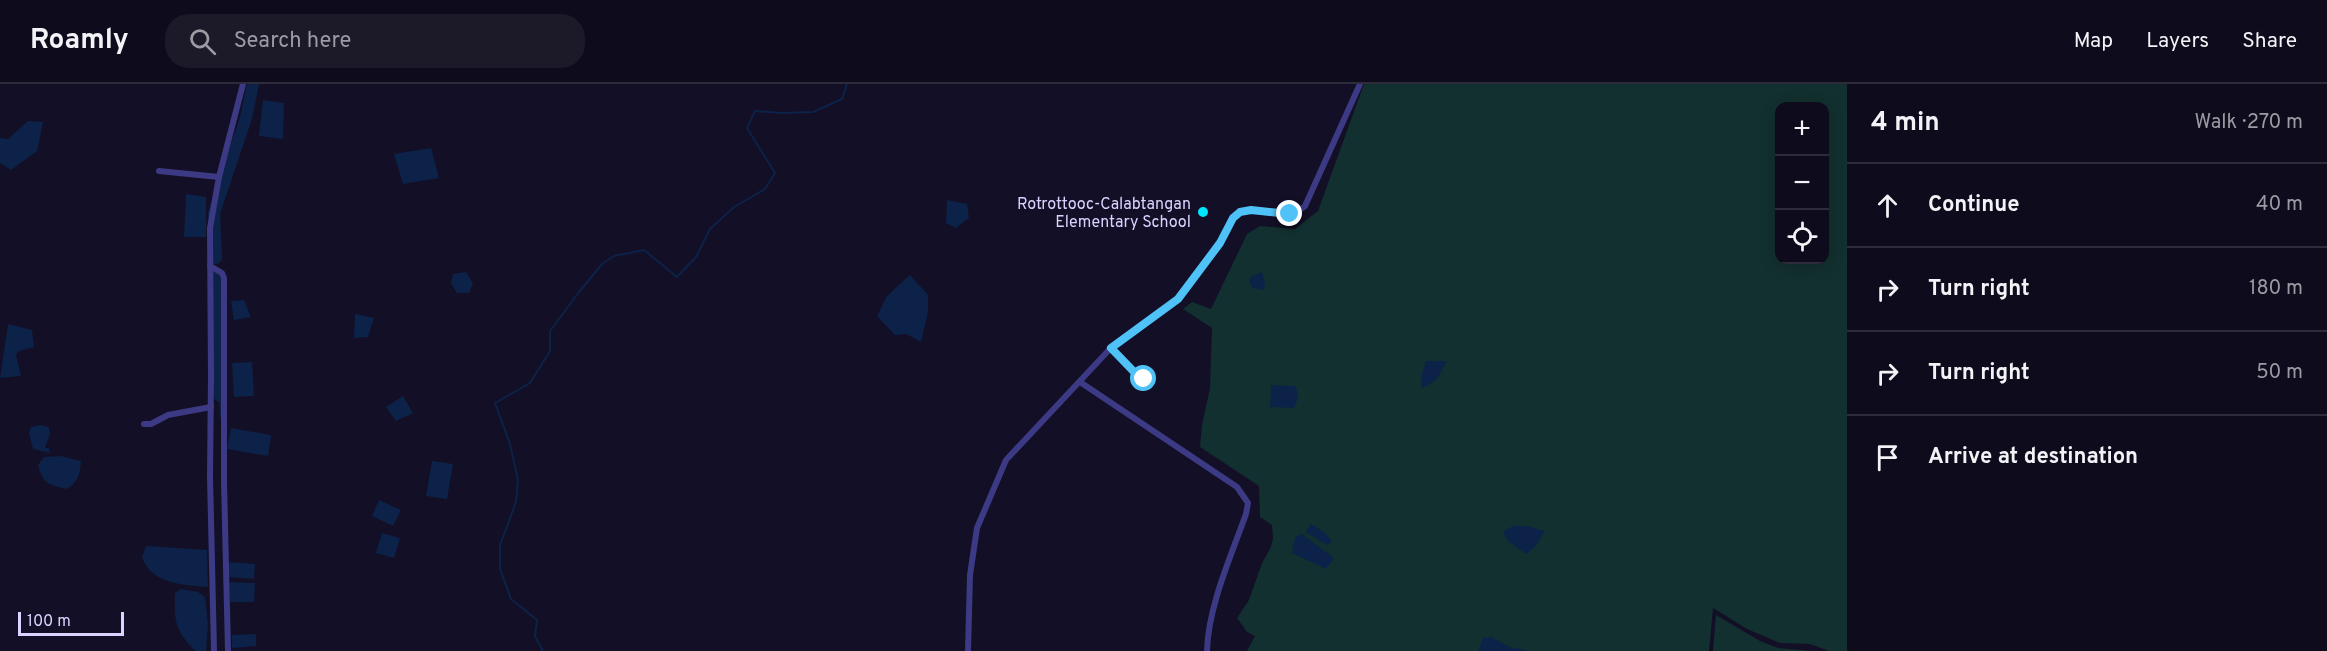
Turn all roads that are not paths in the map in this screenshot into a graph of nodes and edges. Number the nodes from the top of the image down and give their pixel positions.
1 (243, 84) edge
2 (1360, 84) edge
3 (159, 171) dead end
4 (219, 177) junction
5 (210, 266) junction
6 (1111, 348) junction
7 (1144, 379) dead end
8 (1080, 382) junction
9 (211, 407) junction
10 (144, 424) dead end
11 (214, 651) edge
12 (228, 651) edge
13 (968, 651) edge
14 (1207, 651) edge

1 - 4 street
2 - 6 street
3 - 4 street
4 - 5 street
5 - 9 street
5 - 12 street
6 - 7 street
6 - 8 street
8 - 13 street
8 - 14 street
9 - 10 street
9 - 11 street

